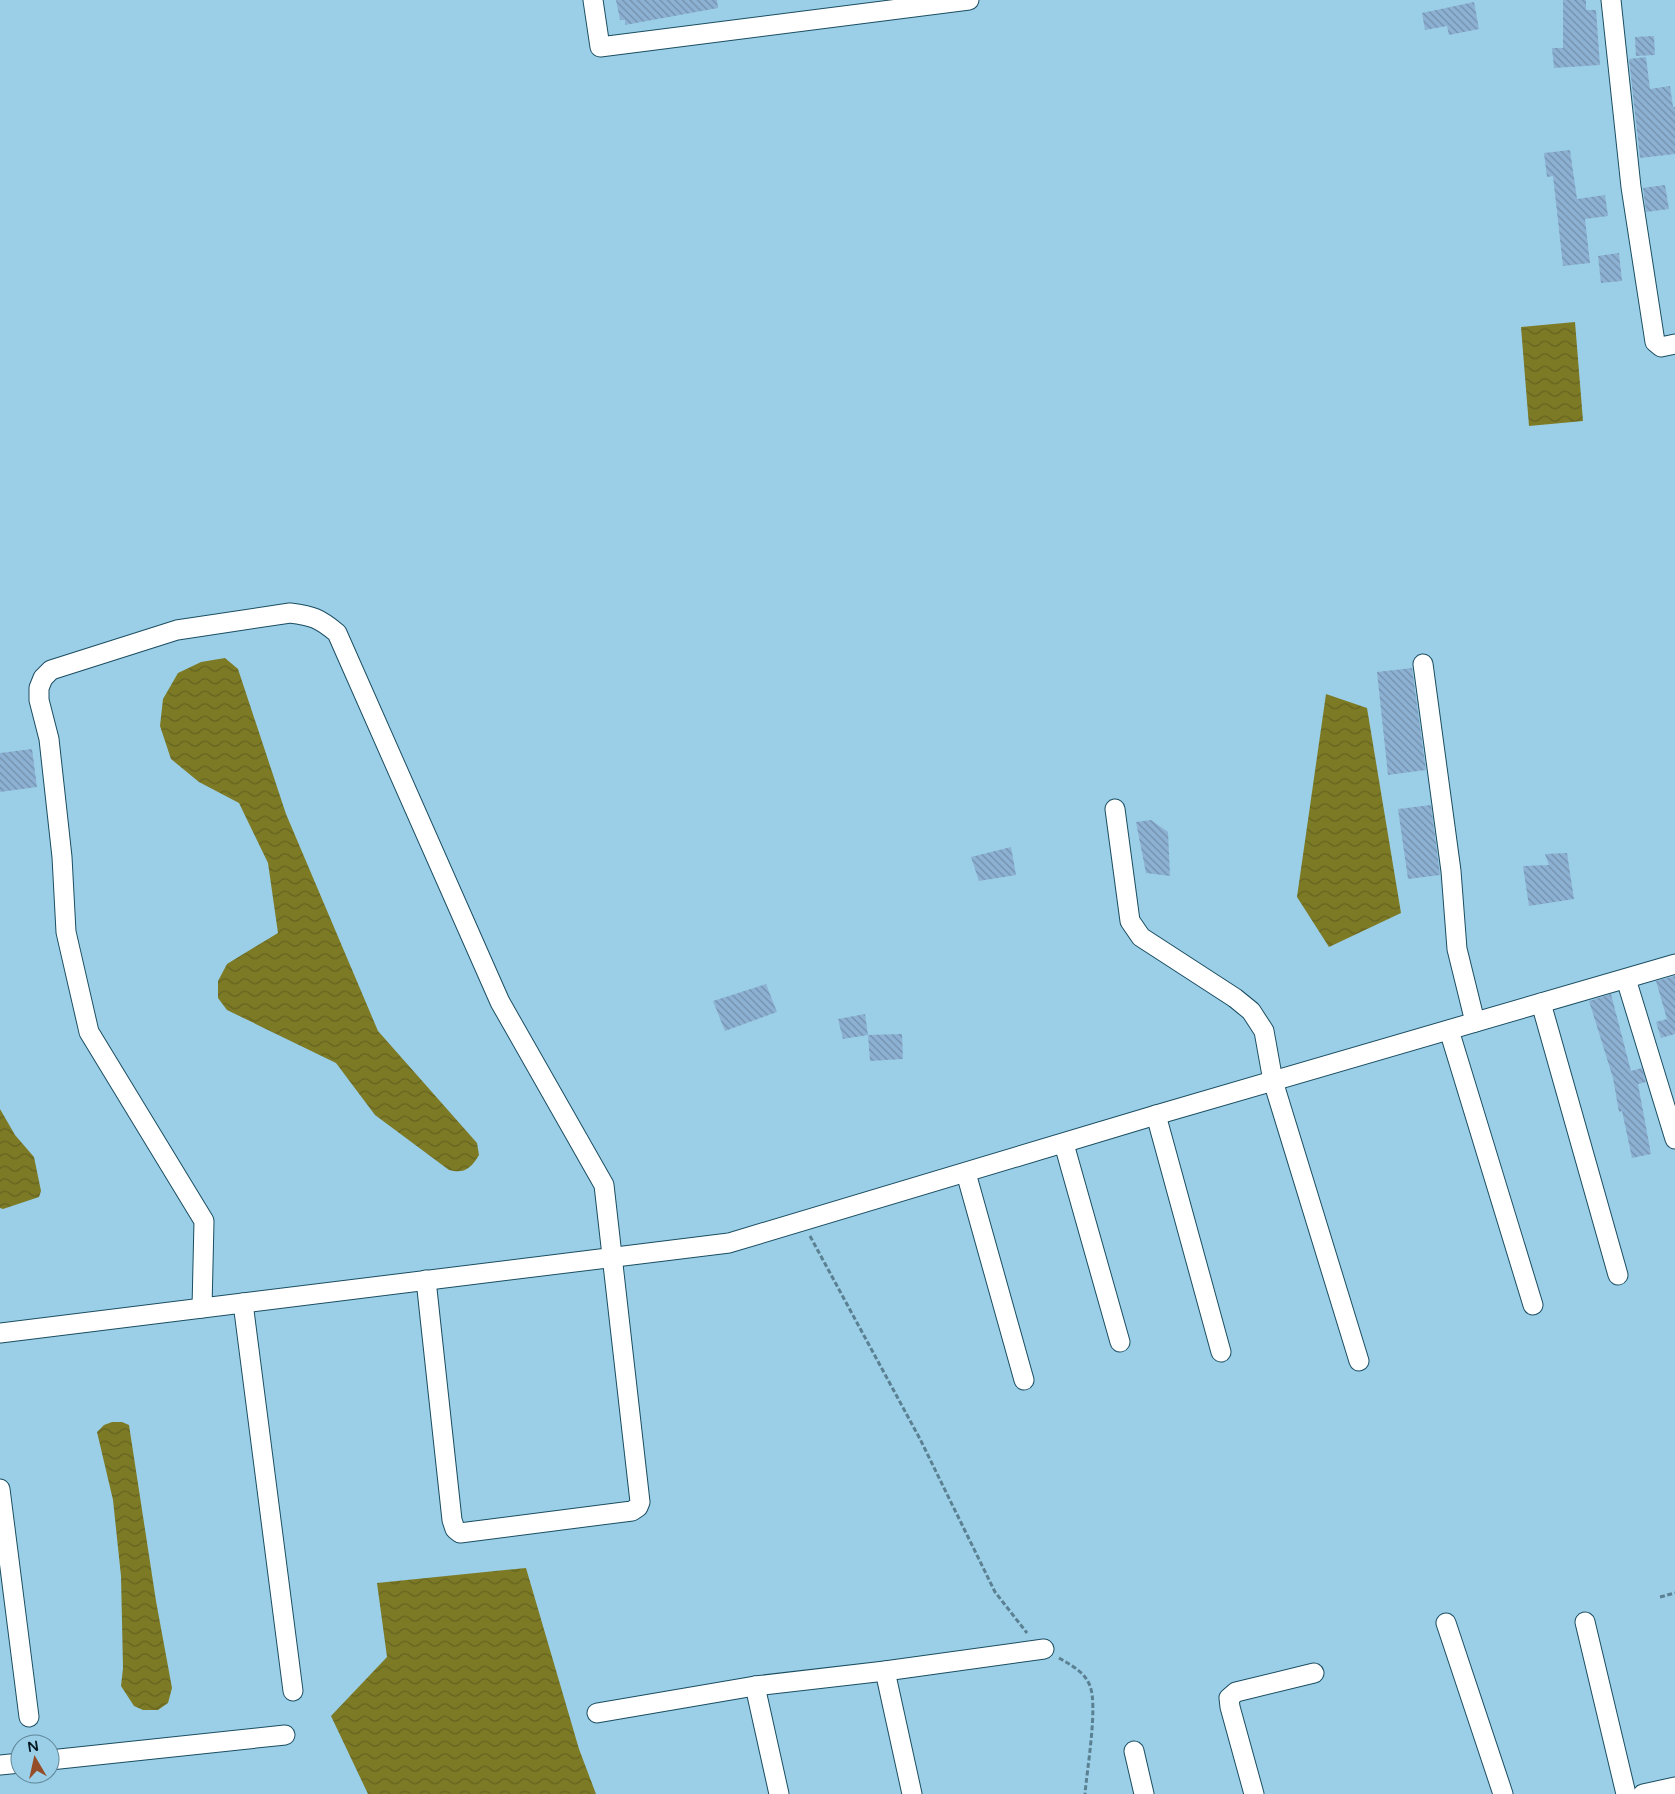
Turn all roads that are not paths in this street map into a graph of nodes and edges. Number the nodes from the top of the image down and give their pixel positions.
1 (593, 0) edge
2 (969, 0) edge
3 (1611, 0) edge
4 (1675, 344) edge
5 (1423, 664) dead end
6 (1116, 809) dead end
7 (1675, 964) edge
8 (1626, 979) junction
9 (1541, 1003) junction
10 (1475, 1022) junction
11 (1449, 1030) junction
12 (1273, 1081) junction
13 (1156, 1115) junction
14 (1675, 1139) edge
15 (1064, 1144) junction
16 (966, 1173) junction
17 (613, 1257) junction
18 (1618, 1275) dead end
19 (426, 1280) junction
20 (243, 1303) junction
21 (1532, 1305) dead end
22 (202, 1308) junction
23 (0, 1333) edge
24 (1120, 1342) dead end
25 (1221, 1352) dead end
26 (1358, 1361) dead end
27 (1024, 1380) dead end
28 (0, 1489) edge
29 (1584, 1622) dead end
30 (1446, 1623) dead end
31 (1044, 1649) road end
32 (885, 1672) junction
33 (1314, 1674) dead end
34 (755, 1686) junction
35 (293, 1691) dead end
36 (597, 1713) dead end
37 (30, 1717) dead end
38 (286, 1735) dead end
39 (1134, 1751) dead end
40 (60, 1759) edge
41 (1675, 1787) edge
42 (778, 1794) edge
43 (912, 1794) edge
44 (1144, 1794) edge
45 (1254, 1794) edge
46 (1503, 1794) edge
47 (1626, 1794) edge
48 (1643, 1794) edge

1 - 2 street
3 - 4 street
5 - 10 street
6 - 12 street
7 - 8 street
8 - 9 street
8 - 14 street
9 - 10 street
9 - 18 street
10 - 11 street
11 - 12 street
11 - 21 street
12 - 13 street
12 - 26 street
13 - 15 street
13 - 25 street
15 - 16 street
15 - 24 street
16 - 17 street
16 - 27 street
17 - 19 street
17 - 19 street
17 - 22 street
19 - 20 street
20 - 22 street
20 - 35 street
22 - 23 street
28 - 37 street
29 - 47 street
30 - 46 street
31 - 32 street
32 - 34 street
32 - 43 street
33 - 45 street
34 - 36 street
34 - 42 street
38 - 40 street
39 - 44 street
41 - 48 street

